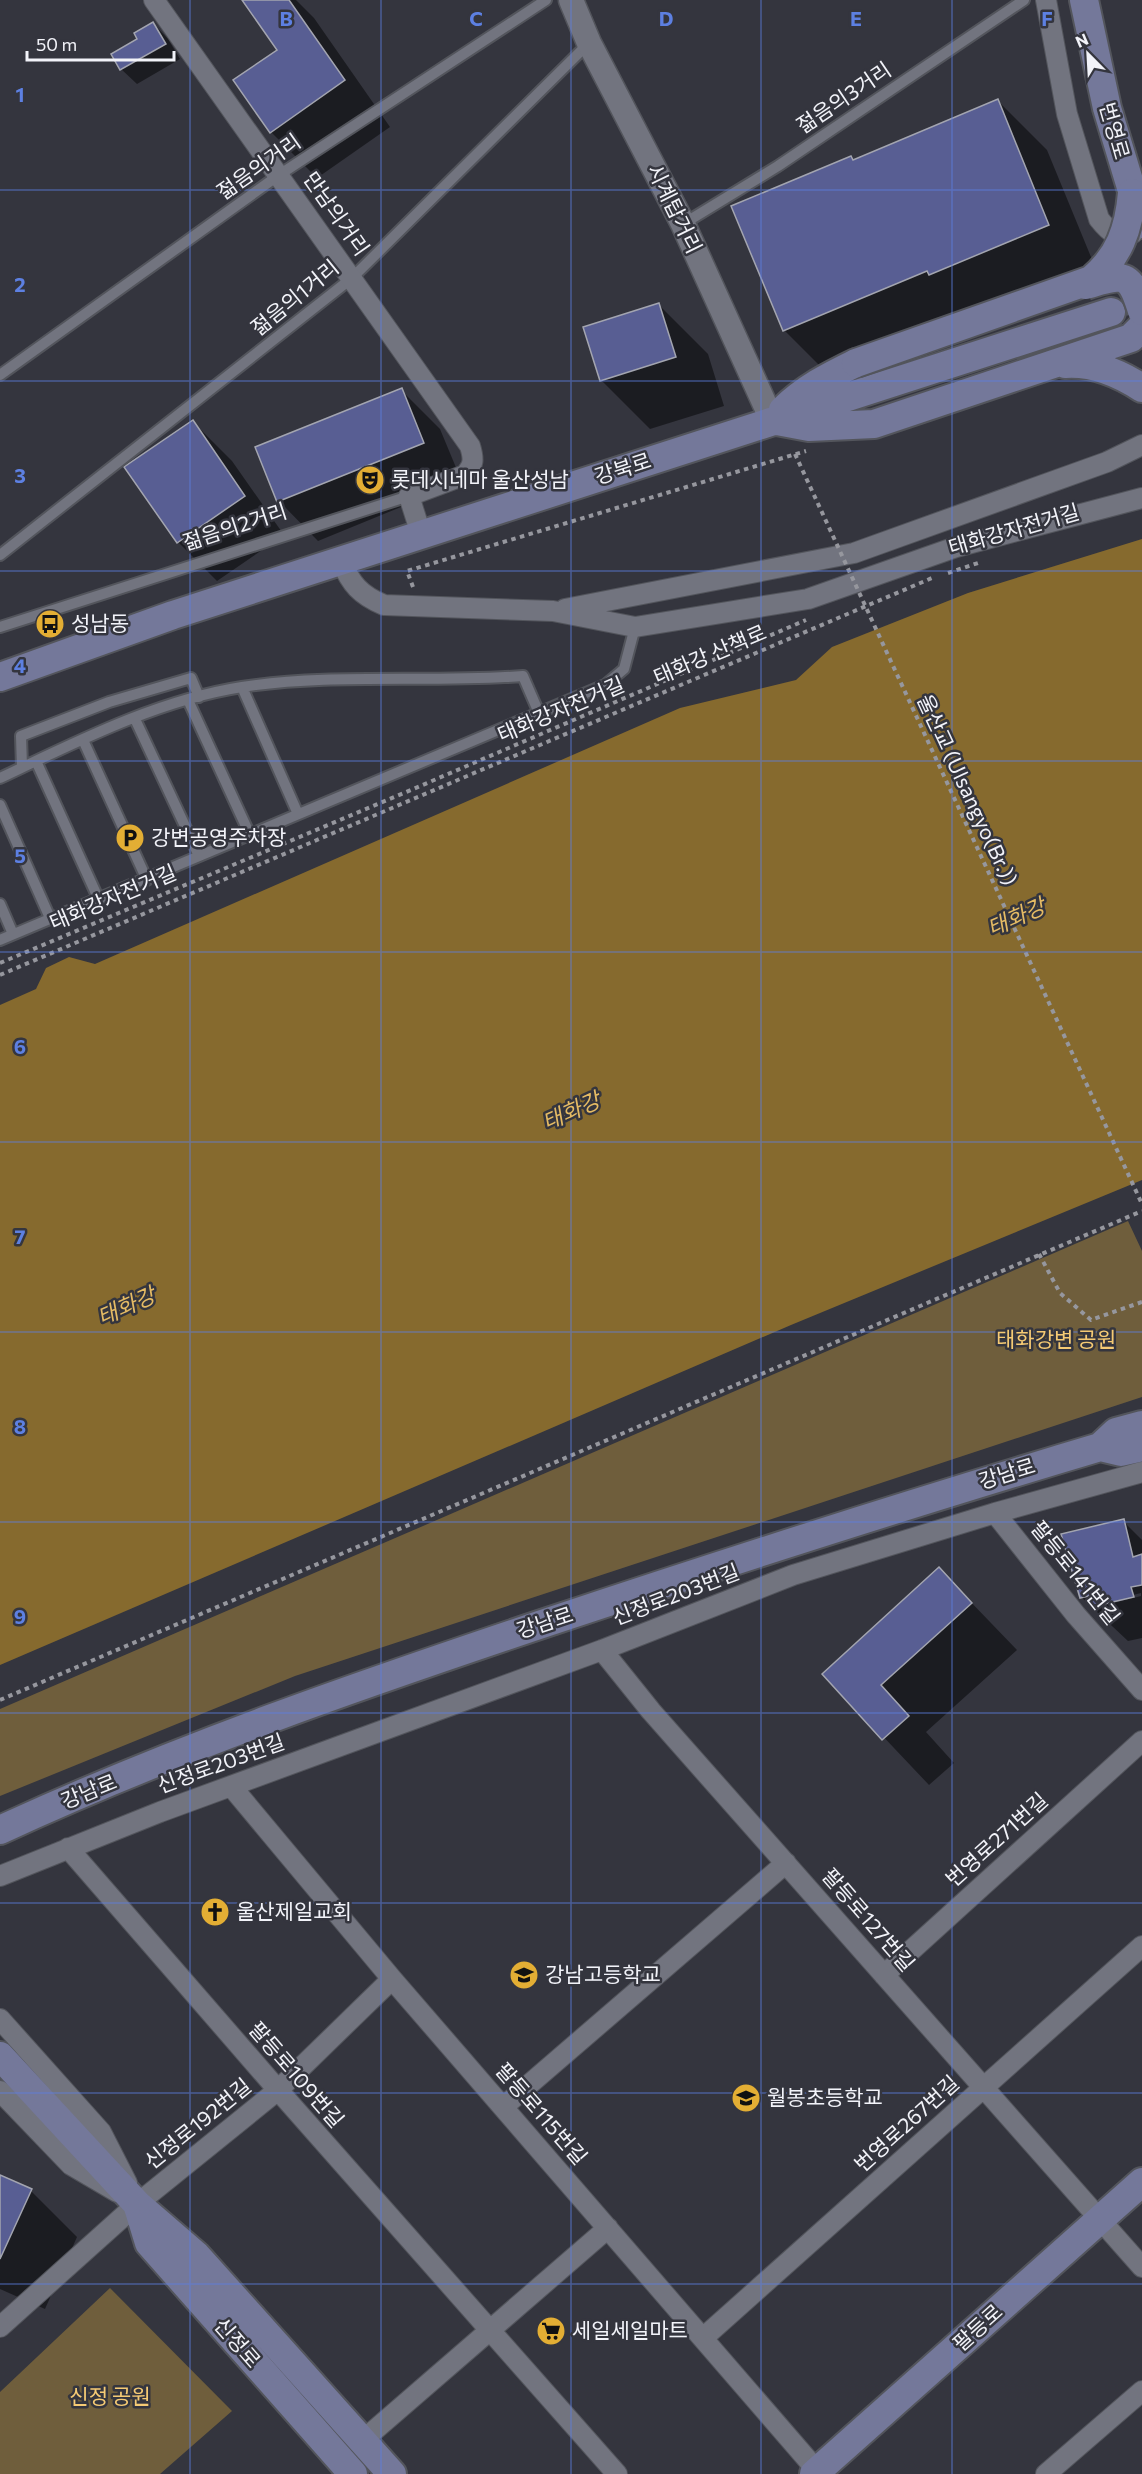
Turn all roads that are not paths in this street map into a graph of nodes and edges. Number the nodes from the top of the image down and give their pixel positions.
1 (155, 0) edge
2 (546, 0) edge
3 (571, 0) edge
4 (1024, 0) edge
5 (1046, 0) edge
6 (1084, 0) edge
7 (589, 43) junction
8 (279, 175) junction
9 (1132, 193) junction
10 (683, 224) junction
11 (1142, 224) edge
12 (1142, 231) edge
13 (352, 278) junction
14 (1076, 288) junction
15 (1142, 311) edge
16 (1111, 312) dead end
17 (1142, 327) edge
18 (1051, 365) junction
19 (0, 375) edge
20 (1142, 388) edge
21 (772, 420) junction
22 (1142, 445) edge
23 (474, 458) joint
24 (409, 496) junction
25 (1142, 498) edge
26 (421, 534) junction
27 (0, 555) edge
28 (341, 561) junction
29 (553, 611) junction
30 (0, 627) edge
31 (635, 627) junction
32 (0, 677) edge
33 (242, 687) junction
34 (193, 698) junction
35 (539, 713) junction
36 (135, 719) junction
37 (83, 740) junction
38 (36, 761) junction
39 (22, 767) junction
40 (0, 778) edge
41 (0, 805) edge
42 (298, 814) junction
43 (250, 835) junction
44 (199, 856) junction
45 (147, 880) junction
46 (99, 900) junction
47 (0, 904) edge
48 (50, 918) junction
49 (13, 934) junction
50 (0, 940) edge
51 (1142, 1425) edge
52 (1100, 1447) junction
53 (1142, 1447) edge
54 (1142, 1472) edge
55 (995, 1513) junction
56 (602, 1650) junction
57 (1142, 1690) edge
58 (1142, 1741) edge
59 (231, 1786) junction
60 (0, 1830) edge
61 (68, 1848) junction
62 (786, 1863) junction
63 (0, 1876) edge
64 (1142, 1946) edge
65 (884, 1975) junction
66 (392, 1979) junction
67 (0, 2019) edge
68 (0, 2056) edge
69 (984, 2088) junction
70 (278, 2090) junction
71 (0, 2091) edge
72 (503, 2107) junction
73 (1142, 2182) edge
74 (137, 2204) junction
75 (1100, 2219) junction
76 (608, 2228) junction
77 (1142, 2267) edge
78 (221, 2304) junction
79 (0, 2327) edge
80 (490, 2331) junction
81 (703, 2338) junction
82 (1142, 2391) edge
83 (362, 2441) junction
84 (817, 2473) edge
85 (353, 2474) edge
86 (392, 2474) edge
87 (617, 2474) edge
88 (1046, 2474) edge

1 - 8 street, 만남의거리
2 - 8 lane, 젊음의거리
3 - 7 street, 시계탑거리
4 - 10 lane, 젊음의3거리
5 - 12 street
6 - 9 main road, 번영로
7 - 10 street, 시계탑거리
7 - 13 lane, 젊음의1거리
8 - 13 street, 만남의거리
8 - 19 lane, 젊음의거리
9 - 11 main road, 번영로
9 - 14 main road, bridge
10 - 21 street, 시계탑거리
13 - 23 street, 만남의거리
13 - 27 lane, 젊음의1거리
14 - 15 main road, bridge
14 - 21 main road, bridge
16 - 21 main road, 강북로
17 - 18 main road
18 - 20 main road
18 - 21 main road
21 - 26 main road, 강북로
22 - 29 street
23 - 24 street, 젊음의2거리
24 - 26 street
24 - 30 lane, 젊음의2거리
25 - 31 street
26 - 28 main road, 강북로
28 - 29 street
28 - 32 main road, 강북로
29 - 31 street
31 - 35 lane
33 - 34 lane
33 - 35 lane
33 - 42 lane
34 - 36 lane
34 - 39 lane
34 - 43 lane
35 - 42 lane
36 - 37 lane
36 - 44 lane
37 - 38 lane
37 - 45 lane
38 - 39 lane
38 - 46 lane
39 - 40 lane
41 - 48 lane
42 - 43 lane
43 - 44 lane
44 - 45 lane
45 - 46 lane
46 - 48 lane
47 - 49 lane
48 - 49 lane
49 - 50 lane
51 - 52 main road, 강남로
52 - 53 main road, 강남로
52 - 60 main road, 강남로
54 - 55 street, 신정로203번길
55 - 56 street, 신정로203번길
55 - 57 street, 팔등로141번길
56 - 59 street, 신정로203번길
56 - 62 street, 팔등로127번길
58 - 65 street, 번영로271번길
59 - 61 street, 신정로203번길
59 - 66 street, 팔등로115번길
61 - 63 street, 신정로203번길
61 - 70 street, 팔등로109번길
62 - 65 street, 팔등로127번길
62 - 72 street
64 - 69 street, 번영로267번길
65 - 69 street, 팔등로127번길
66 - 70 street, 신정로192번길
66 - 72 street, 팔등로115번길
67 - 74 street
68 - 74 main road, 신정로
69 - 75 street, 팔등로127번길
69 - 81 street, 번영로267번길
70 - 74 street, 신정로192번길
70 - 80 street, 팔등로109번길
71 - 74 street
72 - 76 street, 팔등로115번길
73 - 75 main road, 팔등로
74 - 78 main road, 신정로
74 - 79 street, 신정로192번길
75 - 77 street, 팔등로127번길
75 - 84 main road, 팔등로
76 - 80 street
76 - 81 street, 팔등로115번길
78 - 83 main road, 신정로
78 - 85 main road, 신정로
80 - 83 street
80 - 87 street, 팔등로109번길
81 - 84 street, 팔등로115번길
82 - 88 street
83 - 86 main road, 신정로

